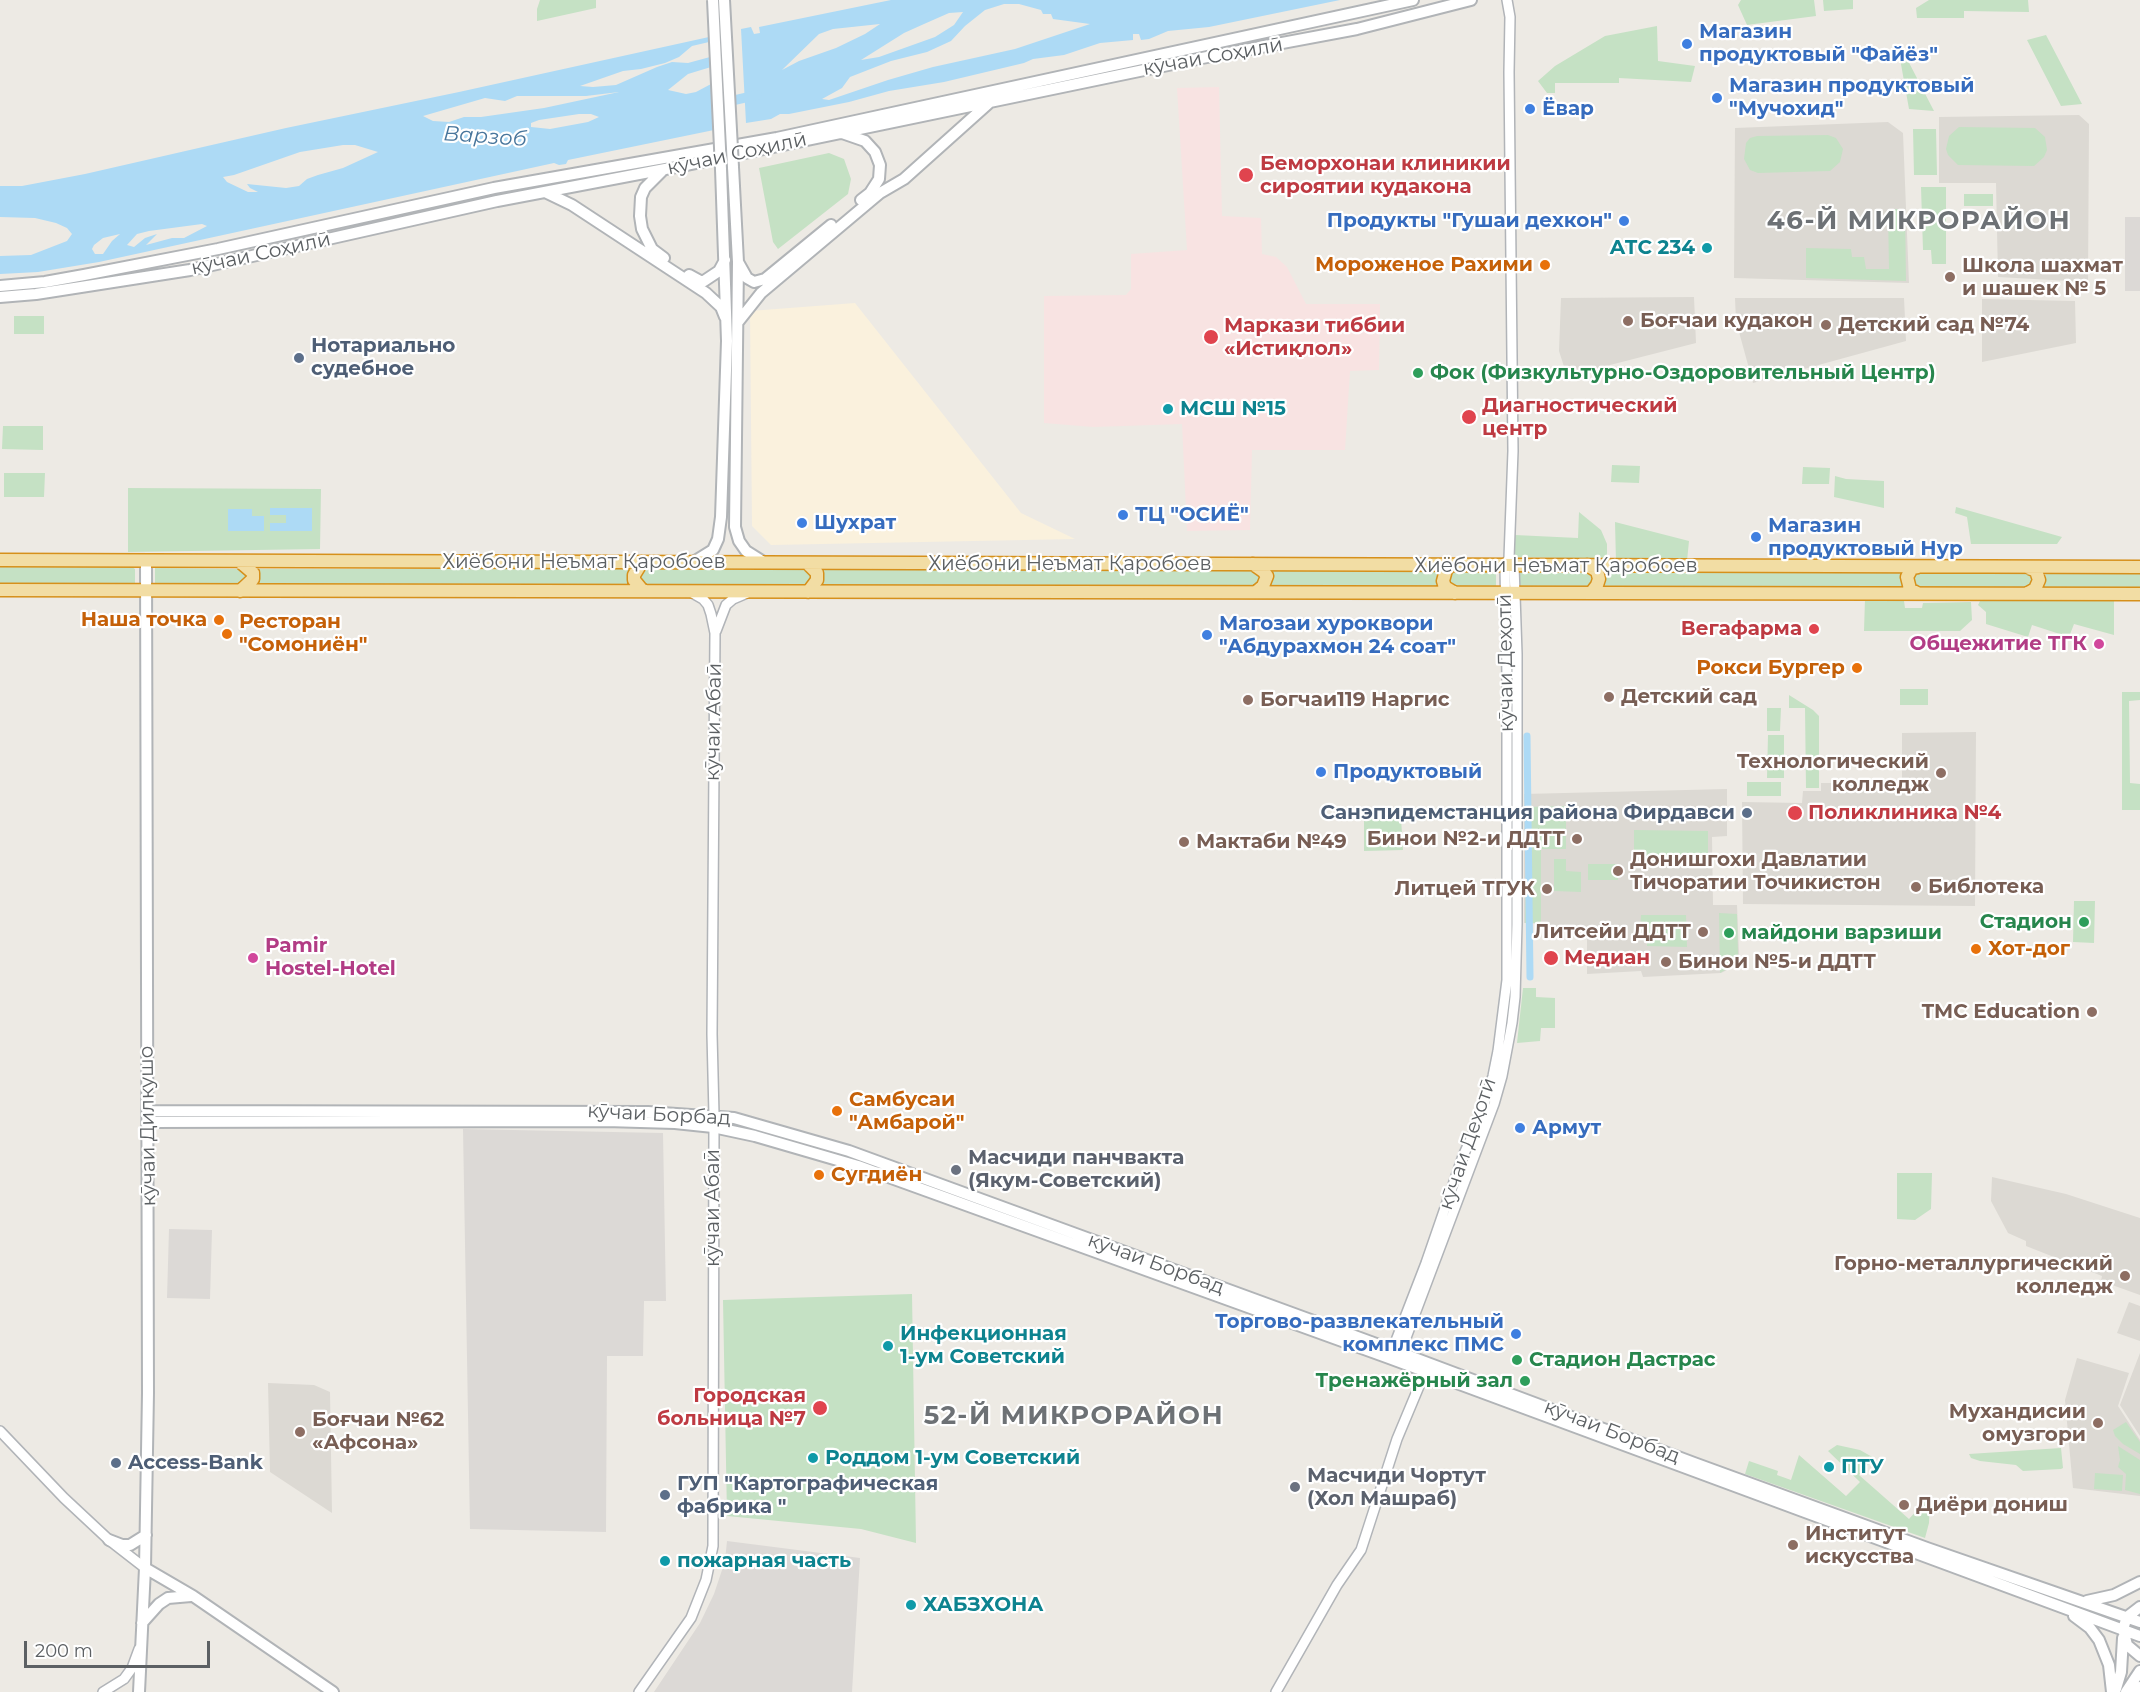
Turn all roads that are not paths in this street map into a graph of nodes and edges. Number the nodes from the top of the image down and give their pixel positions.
1 (713, 0) edge
2 (724, 0) edge
3 (1413, 0) edge
4 (1471, 0) edge
5 (1506, 0) edge
6 (1377, 8) junction
7 (1382, 24) junction
8 (990, 102) junction
9 (842, 133) junction
10 (727, 168) junction
11 (664, 170) junction
12 (545, 192) junction
13 (348, 219) junction
14 (315, 227) junction
15 (352, 234) junction
16 (319, 242) junction
17 (726, 260) junction
18 (738, 262) junction
19 (0, 286) edge
20 (0, 297) edge
21 (726, 320) junction
22 (738, 322) junction
23 (0, 560) edge
24 (146, 561) junction
25 (239, 561) junction
26 (642, 562) junction
27 (692, 562) junction
28 (765, 563) junction
29 (807, 563) junction
30 (1509, 563) junction
31 (1253, 564) junction
32 (1450, 566) junction
33 (1587, 566) junction
34 (1922, 567) junction
35 (2027, 567) junction
36 (2140, 567) edge
37 (0, 590) edge
38 (146, 591) junction
39 (240, 591) junction
40 (643, 591) junction
41 (689, 591) junction
42 (751, 592) junction
43 (808, 592) junction
44 (1256, 592) junction
45 (1455, 593) junction
46 (1510, 593) junction
47 (1591, 593) junction
48 (1917, 593) junction
49 (2026, 594) junction
50 (2140, 594) edge
51 (715, 633) junction
52 (714, 1115) junction
53 (148, 1117) junction
54 (713, 1127) junction
55 (1395, 1356) junction
56 (1425, 1372) junction
57 (0, 1431) edge
58 (146, 1534) junction
59 (109, 1539) junction
60 (145, 1568) junction
61 (2140, 1582) edge
62 (193, 1596) junction
63 (2085, 1601) junction
64 (2140, 1607) edge
65 (2064, 1608) junction
66 (2127, 1617) junction
67 (2140, 1622) edge
68 (142, 1623) junction
69 (2123, 1633) junction
70 (2140, 1636) edge
71 (141, 1641) junction
72 (2140, 1656) edge
73 (2140, 1671) edge
74 (2140, 1687) edge
75 (103, 1692) edge
76 (139, 1692) edge
77 (333, 1692) edge
78 (639, 1692) edge
79 (1276, 1692) edge
80 (2114, 1692) edge
81 (2126, 1692) edge
82 (2135, 1692) edge

1 - 10 main road, bridge
2 - 10 main road, bridge
3 - 6 main road, кӯчаи Соҳилӣ
4 - 7 main road, кӯчаи Соҳилӣ
5 - 30 street, кӯчаи Деҳотӣ
6 - 7 main road
6 - 13 main road, кӯчаи Соҳилӣ
7 - 8 main road, кӯчаи Соҳилӣ
8 - 9 main road, кӯчаи Соҳилӣ
8 - 22 main road
9 - 11 main road, кӯчаи Соҳилӣ
9 - 18 main road
10 - 17 main road
10 - 18 main road
11 - 12 main road, кӯчаи Соҳилӣ
11 - 17 main road
12 - 15 main road, кӯчаи Соҳилӣ
12 - 21 main road
13 - 14 main road, кӯчаи Соҳилӣ
13 - 15 main road
14 - 16 main road
14 - 19 main road, кӯчаи Соҳилӣ
15 - 16 main road, кӯчаи Соҳилӣ
16 - 20 main road, кӯчаи Соҳилӣ
17 - 21 main road
18 - 22 main road
21 - 27 main road
22 - 28 main road
23 - 24 highway, Хиёбони Неъмат Қаробоев
24 - 25 highway, Хиёбони Неъмат Қаробоев
24 - 38 main road, кӯчаи Дилкушо
25 - 26 highway, Хиёбони Неъмат Қаробоев
25 - 39 highway
26 - 27 highway, Хиёбони Неъмат Қаробоев
26 - 40 highway
27 - 28 highway, Хиёбони Неъмат Қаробоев
28 - 29 highway, Хиёбони Неъмат Қаробоев
29 - 31 highway, Хиёбони Неъмат Қаробоев
29 - 43 highway
30 - 32 highway, Хиёбони Неъмат Қаробоев
30 - 33 highway, Хиёбони Неъмат Қаробоев
30 - 46 street, кӯчаи Деҳотӣ
31 - 32 highway, Хиёбони Неъмат Қаробоев
31 - 44 highway
32 - 45 highway
33 - 34 highway, Хиёбони Неъмат Қаробоев
33 - 47 highway
34 - 35 highway, Хиёбони Неъмат Қаробоев
34 - 48 highway
35 - 36 highway, Хиёбони Неъмат Қаробоев
35 - 49 highway
37 - 38 highway, Хиёбони Неъмат Қаробоев
38 - 39 highway, Хиёбони Неъмат Қаробоев
38 - 53 main road, кӯчаи Дилкушо
39 - 40 highway, Хиёбони Неъмат Қаробоев
40 - 41 highway, Хиёбони Неъмат Қаробоев
41 - 42 highway, Хиёбони Неъмат Қаробоев
41 - 51 street, кӯчаи Абаӣ
42 - 43 highway, Хиёбони Неъмат Қаробоев
42 - 51 street, кӯчаи Абаӣ
43 - 44 highway, Хиёбони Неъмат Қаробоев
44 - 45 highway, Хиёбони Неъмат Қаробоев
45 - 46 highway, Хиёбони Неъмат Қаробоев
46 - 47 highway, Хиёбони Неъмат Қаробоев
46 - 55 street, кӯчаи Деҳотӣ
47 - 48 highway, Хиёбони Неъмат Қаробоев
48 - 49 highway, Хиёбони Неъмат Қаробоев
49 - 50 highway, Хиёбони Неъмат Қаробоев
51 - 52 street, кӯчаи Абаӣ
52 - 53 main road, кӯчаи Борбад
52 - 54 street, кӯчаи Абаӣ
52 - 55 main road, кӯчаи Борбад
53 - 54 main road, кӯчаи Борбад
53 - 58 main road, кӯчаи Дилкушо
54 - 55 main road, кӯчаи Борбад
54 - 78 street, кӯчаи Абаӣ
55 - 56 main road, кӯчаи Борбад
55 - 63 main road, кӯчаи Борбад
56 - 65 main road, кӯчаи Борбад
56 - 79 street
57 - 59 street
58 - 59 main road
58 - 60 main road, кӯчаи Дилкушо
59 - 60 street
60 - 62 main road
60 - 68 main road, кӯчаи Дилкушо
61 - 63 main road
62 - 68 main road
62 - 77 main road
63 - 66 main road, кӯчаи Борбад
64 - 66 main road
65 - 69 main road, кӯчаи Борбад
65 - 80 main road
66 - 67 main road, кӯчаи Борбад
66 - 69 main road
68 - 71 main road, кӯчаи Дилкушо
69 - 70 main road, кӯчаи Борбад
69 - 72 main road, кӯчаи Борбад
69 - 80 main road
71 - 75 street
71 - 76 main road, кӯчаи Дилкушо
73 - 81 main road
74 - 82 main road

